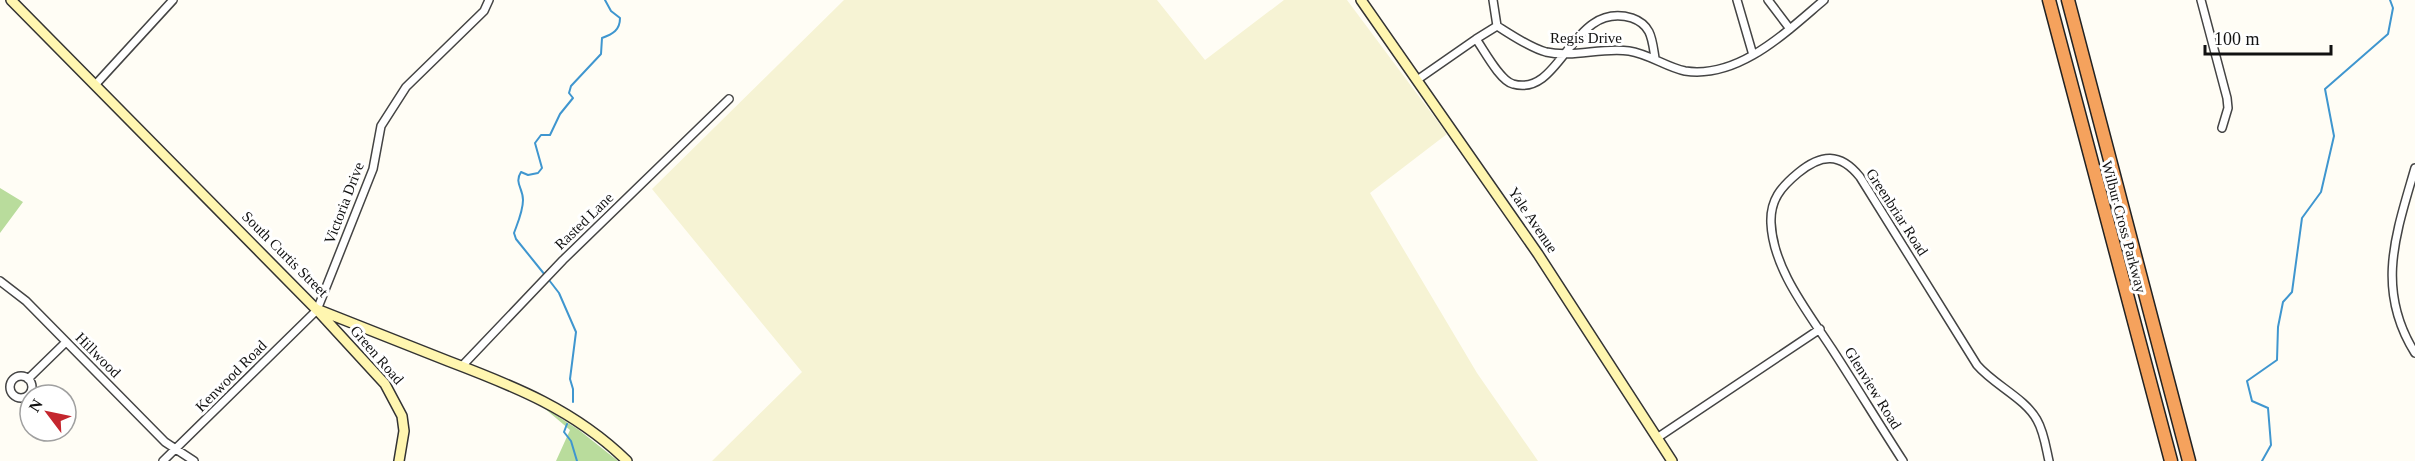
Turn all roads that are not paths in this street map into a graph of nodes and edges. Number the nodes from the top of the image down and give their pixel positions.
1 (11, 0) edge
2 (173, 0) edge
3 (489, 0) edge
4 (1361, 0) edge
5 (1492, 0) edge
6 (1737, 0) edge
7 (1768, 0) edge
8 (1824, 0) edge
9 (2049, 0) edge
10 (2068, 0) edge
11 (2201, 0) edge
12 (1497, 26) junction
13 (1790, 28) junction
14 (1476, 39) junction
15 (1563, 54) junction
16 (1753, 55) junction
17 (1655, 58) junction
18 (1418, 81) junction
19 (96, 84) junction
20 (729, 99) dead end
21 (2222, 128) dead end
22 (2415, 168) edge
23 (0, 281) edge
24 (317, 310) junction
25 (1820, 329) junction
26 (66, 342) junction
27 (2414, 350) edge
28 (462, 366) junction
29 (28, 379) dead end
30 (1657, 438) junction
31 (177, 449) junction
32 (163, 461) edge
33 (194, 461) edge
34 (399, 461) edge
35 (627, 461) edge
36 (1672, 461) edge
37 (1903, 461) edge
38 (2049, 461) edge
39 (2171, 461) edge
40 (2189, 461) edge

1 - 19 street, South Curtis Street
2 - 19 street
3 - 24 street, Victoria Drive
4 - 18 street, Yale Avenue
5 - 12 street
6 - 16 street
7 - 13 street
8 - 13 street, Regis Drive
9 - 39 highway, Wilbur Cross Parkway
10 - 40 highway, Wilbur Cross Parkway
11 - 21 street
12 - 14 street
12 - 15 street, Regis Drive
13 - 16 street, Regis Drive
14 - 15 street
14 - 18 street
15 - 17 street, Regis Drive
15 - 17 street
16 - 17 street, Regis Drive
18 - 30 street, Yale Avenue
19 - 24 street, South Curtis Street
20 - 28 street, Rasted Lane
22 - 27 street
23 - 26 street, Hillwood
24 - 28 street, South Curtis Street
24 - 31 street, Kenwood Road
24 - 34 street, Green Road
25 - 30 street
25 - 37 street, Glenview Road
25 - 38 street, Greenbriar Road
26 - 29 street
26 - 31 street, Hillwood
28 - 35 street, South Curtis Street
30 - 36 street, Yale Avenue
31 - 32 street, Kenwood Road
31 - 33 street, Hillwood

